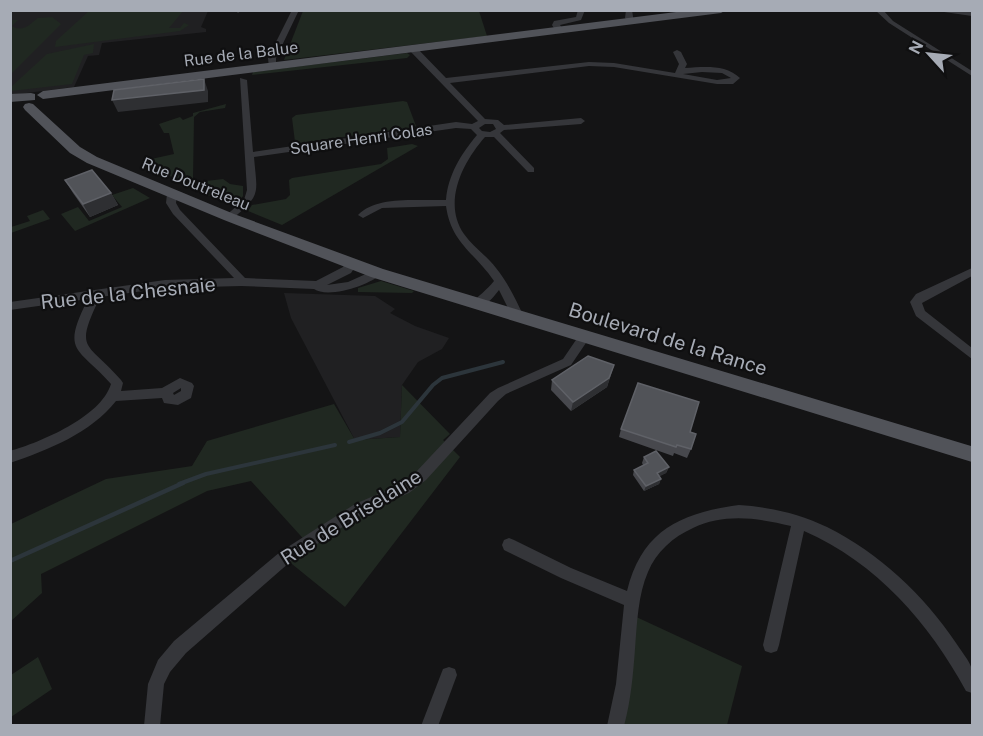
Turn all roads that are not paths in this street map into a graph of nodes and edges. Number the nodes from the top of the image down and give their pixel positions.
1 (296, 10) edge
2 (582, 10) edge
3 (722, 10) edge
4 (878, 10) edge
5 (944, 10) edge
6 (972, 14) edge
7 (631, 16) edge
8 (560, 31) junction
9 (413, 49) junction
10 (677, 52) dead end
11 (972, 60) edge
12 (955, 63) junction
13 (272, 66) junction
14 (679, 74) junction
15 (972, 74) edge
16 (243, 80) dead end
17 (445, 81) junction
18 (10, 99) edge
19 (37, 103) junction
20 (10, 104) edge
21 (483, 121) junction
22 (581, 121) dead end
23 (474, 127) junction
24 (498, 130) junction
25 (482, 134) junction
26 (249, 155) junction
27 (531, 170) dead end
28 (172, 194) junction
29 (450, 203) junction
30 (363, 216) dead end
31 (229, 217) junction
32 (352, 264) junction
33 (972, 272) edge
34 (377, 273) junction
35 (240, 282) junction
36 (498, 283) junction
37 (317, 285) junction
38 (96, 294) junction
39 (477, 304) junction
40 (10, 306) edge
41 (518, 316) junction
42 (584, 337) junction
43 (972, 354) edge
44 (166, 393) dead end
45 (115, 396) junction
46 (972, 454) edge
47 (10, 458) edge
48 (799, 523) junction
49 (509, 545) dead end
50 (633, 601) junction
51 (771, 645) dead end
52 (449, 675) dead end
53 (972, 685) edge
54 (152, 725) edge
55 (160, 726) edge
56 (429, 726) edge
57 (615, 726) edge

1 - 13 street
2 - 8 street
3 - 7 main road, Rue de la Balue
4 - 12 street
5 - 6 street
7 - 8 main road, Rue de la Balue
8 - 9 main road, Rue de la Balue
9 - 13 main road, Rue de la Balue
9 - 17 street
10 - 14 street
11 - 12 street
12 - 15 street
13 - 19 main road, Rue de la Balue
14 - 14 street
14 - 17 street
16 - 26 street
17 - 21 street
18 - 19 main road, Rue de la Balue
19 - 20 main road, Rue de la Balue
19 - 28 main road, Rue Doutreleau
21 - 23 street
21 - 24 street
22 - 24 street
23 - 25 street
23 - 26 street, Square Henri Colas
24 - 25 street
24 - 27 street
25 - 29 street
26 - 31 street
28 - 31 main road, Rue Doutreleau
28 - 35 street
29 - 30 street
29 - 36 street
31 - 32 main road, Rue Doutreleau
32 - 34 main road, Boulevard de la Rance
32 - 37 street, Rue de la Chesnaie
33 - 43 street
34 - 37 street, Rue de la Chesnaie
34 - 39 main road, Boulevard de la Rance
35 - 37 street, Rue de la Chesnaie
35 - 38 street, Rue de la Chesnaie
36 - 39 street
36 - 41 street
38 - 40 street, Rue de la Chesnaie
38 - 45 street
39 - 41 main road, Boulevard de la Rance
41 - 42 main road, Boulevard de la Rance
42 - 46 main road, Boulevard de la Rance
42 - 54 street, Rue de Briselaine
44 - 45 street
45 - 47 street
48 - 50 street
48 - 51 street
48 - 53 street
49 - 50 street
50 - 57 street
52 - 56 street
54 - 55 street

